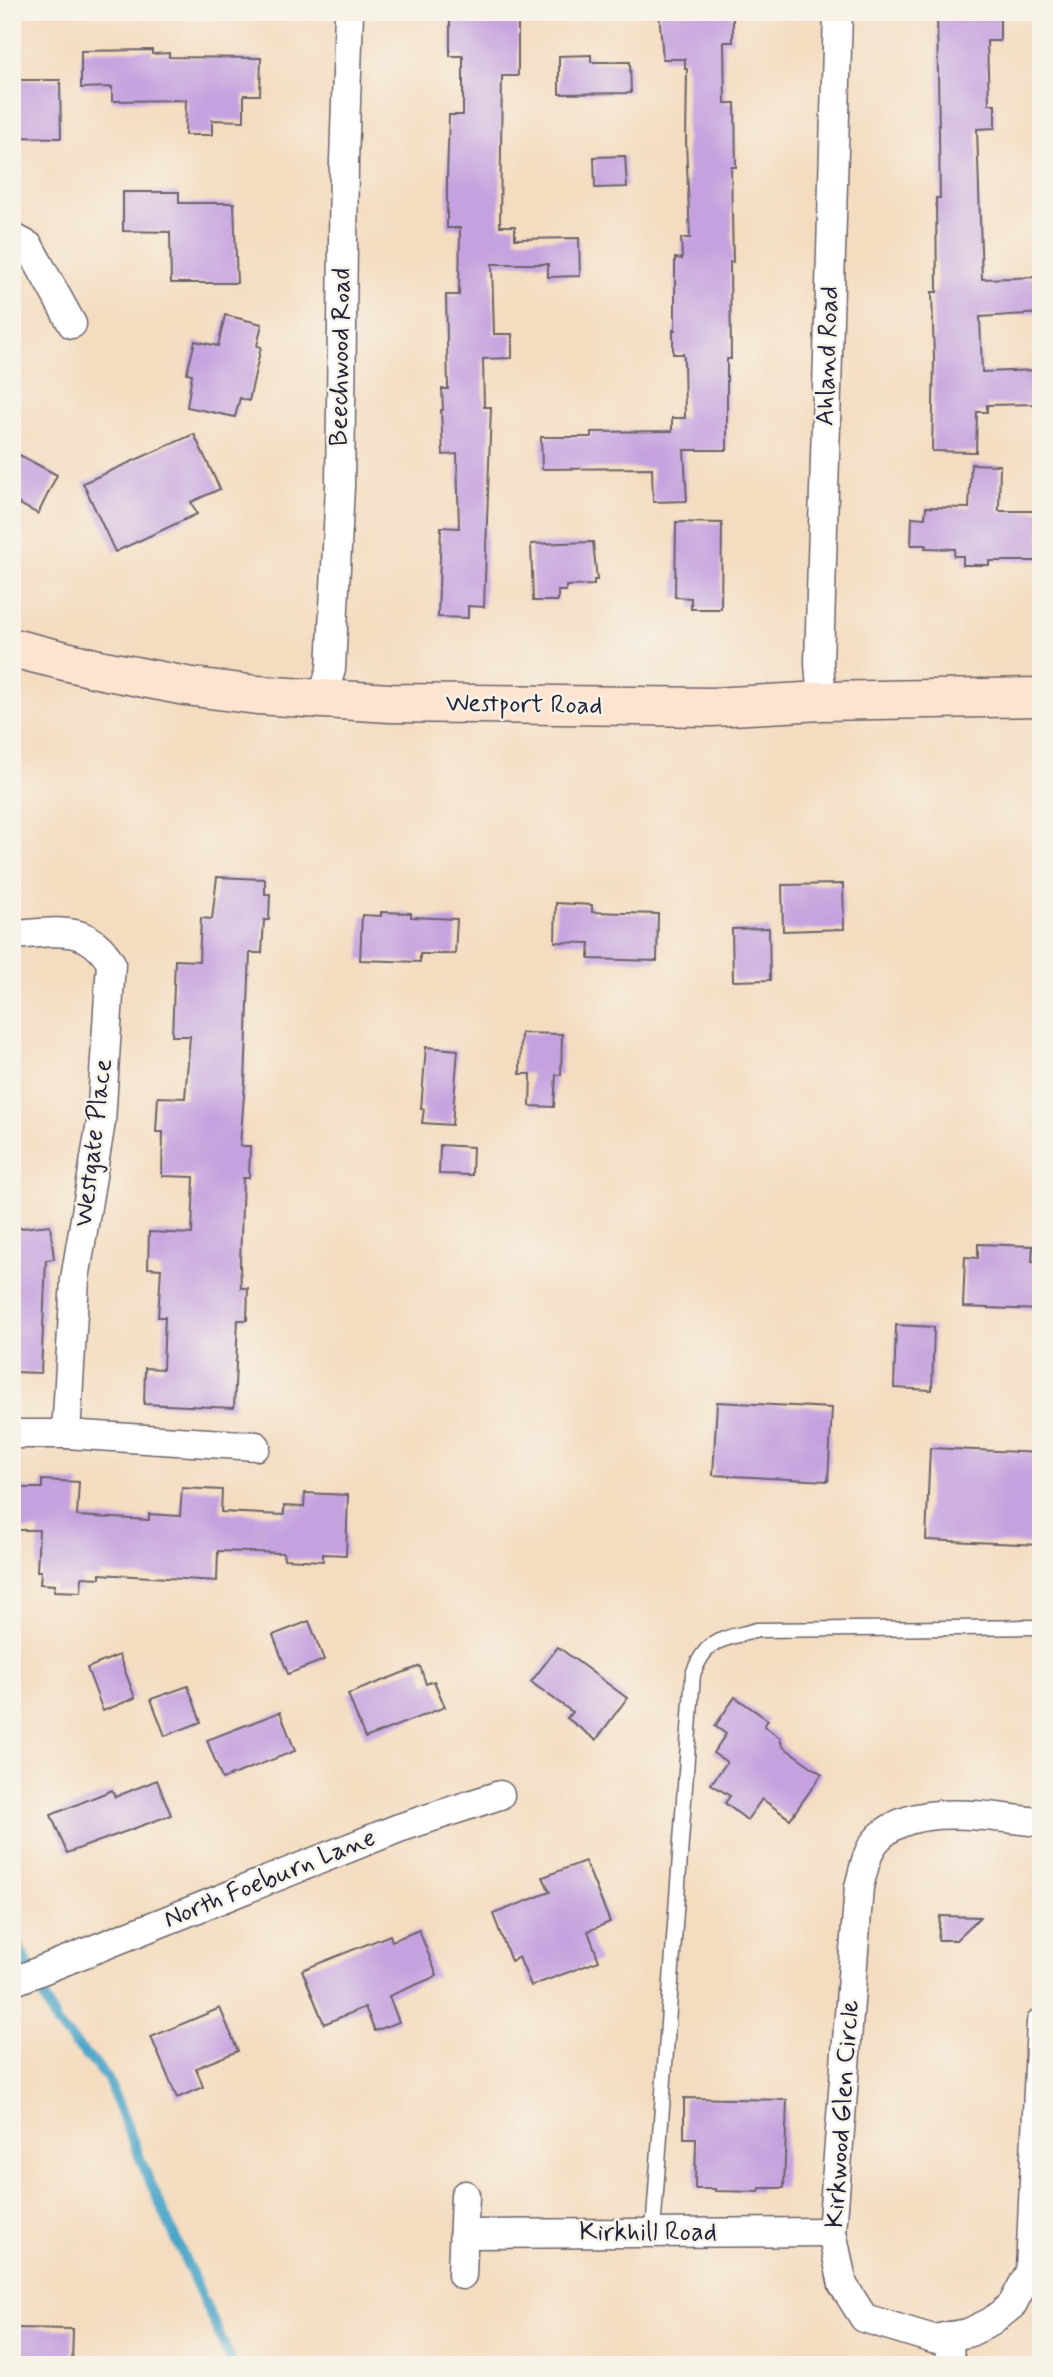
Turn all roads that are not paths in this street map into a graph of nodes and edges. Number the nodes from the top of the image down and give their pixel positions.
1 (349, 12) edge
2 (838, 12) edge
3 (12, 237) edge
4 (72, 324) dead end
5 (12, 648) edge
6 (1041, 697) edge
7 (322, 700) junction
8 (822, 701) junction
9 (12, 935) edge
10 (12, 1434) edge
11 (66, 1434) junction
12 (256, 1446) dead end
13 (1041, 1627) edge
14 (500, 1796) dead end
15 (1041, 1822) edge
16 (12, 1982) edge
17 (1041, 2022) edge
18 (465, 2195) dead end
19 (832, 2232) junction
20 (653, 2233) junction
21 (464, 2234) junction
22 (463, 2275) dead end
23 (949, 2336) junction
24 (950, 2365) edge

1 - 7 street, Beechwood Road
2 - 8 street, Ahland Road
3 - 4 street
5 - 7 main road, Westport Road
6 - 8 main road, Westport Road
7 - 8 main road, Westport Road
9 - 11 street, Westgate Place
10 - 11 street
11 - 12 street
13 - 20 lane
14 - 16 street, North Foeburn Lane
15 - 19 street, Kirkwood Glen Circle
17 - 23 street, Kirkwood Glen Circle
18 - 21 street
19 - 20 street, Kirkhill Road
19 - 23 street, Kirkwood Glen Circle
20 - 21 street, Kirkhill Road
21 - 22 street
23 - 24 street

